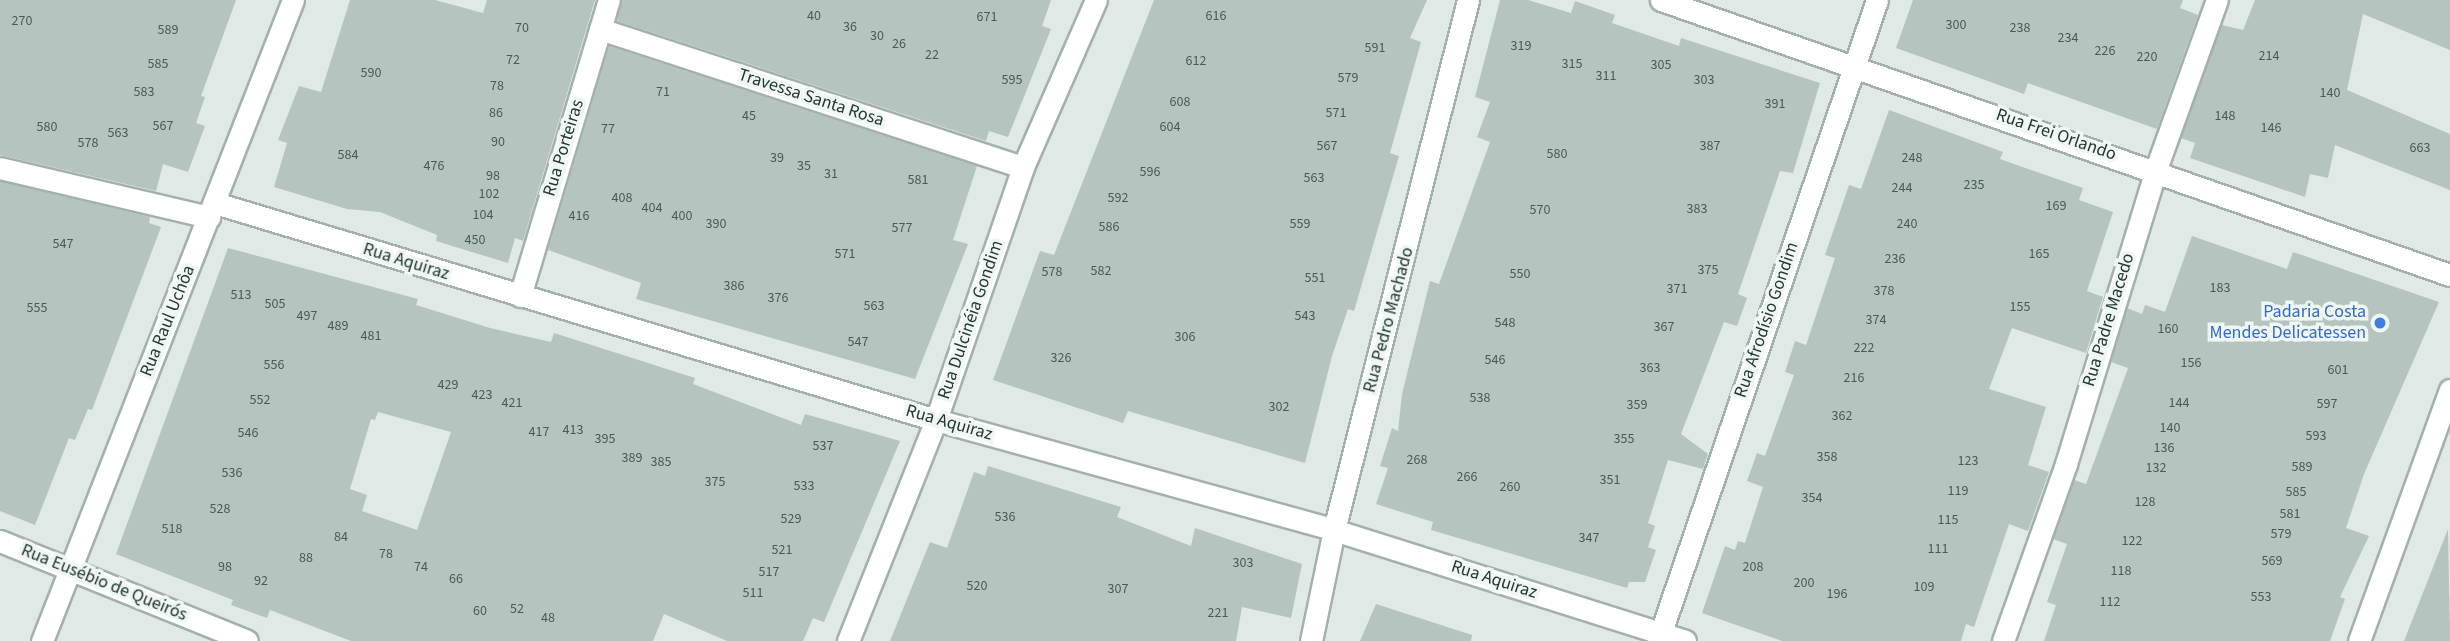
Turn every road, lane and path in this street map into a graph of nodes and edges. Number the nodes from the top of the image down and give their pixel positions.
1 (293, 0) edge
2 (608, 0) edge
3 (1096, 0) edge
4 (1468, 0) edge
5 (1661, 0) edge
6 (1877, 0) edge
7 (2217, 0) edge
8 (600, 29) junction
9 (1854, 65) junction
10 (1023, 167) junction
11 (0, 168) edge
12 (2156, 169) junction
13 (212, 210) junction
14 (2450, 275) edge
15 (520, 296) junction
16 (2450, 390) edge
17 (936, 420) junction
18 (1334, 530) junction
19 (0, 541) edge
20 (70, 568) junction
21 (1659, 637) edge
22 (42, 641) edge
23 (247, 641) edge
24 (848, 641) edge
25 (1311, 641) edge
26 (1685, 641) edge
27 (2003, 641) edge
28 (2358, 641) edge

1 - 13 street, Rua Raul Uchôa
2 - 8 street, Rua Porteiras
3 - 10 street, Rua Dulcinéia Gondim
4 - 18 street, Rua Pedro Machado
5 - 9 street, Rua Frei Orlando
6 - 9 street, Rua Afrodísio Gondim
7 - 12 street, Rua Padre Macedo
8 - 10 street, Travessa Santa Rosa
8 - 15 street, Rua Porteiras
9 - 12 street, Rua Frei Orlando
9 - 21 street, Rua Afrodísio Gondim
10 - 17 street, Rua Dulcinéia Gondim
11 - 13 street, Rua Aquiraz
12 - 14 street, Rua Frei Orlando
12 - 27 street, Rua Padre Macedo
13 - 15 street, Rua Aquiraz
13 - 20 street, Rua Raul Uchôa
15 - 17 street, Rua Aquiraz
16 - 28 street
17 - 18 street, Rua Aquiraz
17 - 24 street, Rua Dulcinéia Gondim
18 - 21 street, Rua Aquiraz
18 - 25 street, Rua Pedro Machado
19 - 20 street, Rua Eusébio de Queirós
20 - 22 street, Rua Raul Uchôa
20 - 23 street, Rua Eusébio de Queirós
21 - 26 street, Rua Aquiraz

